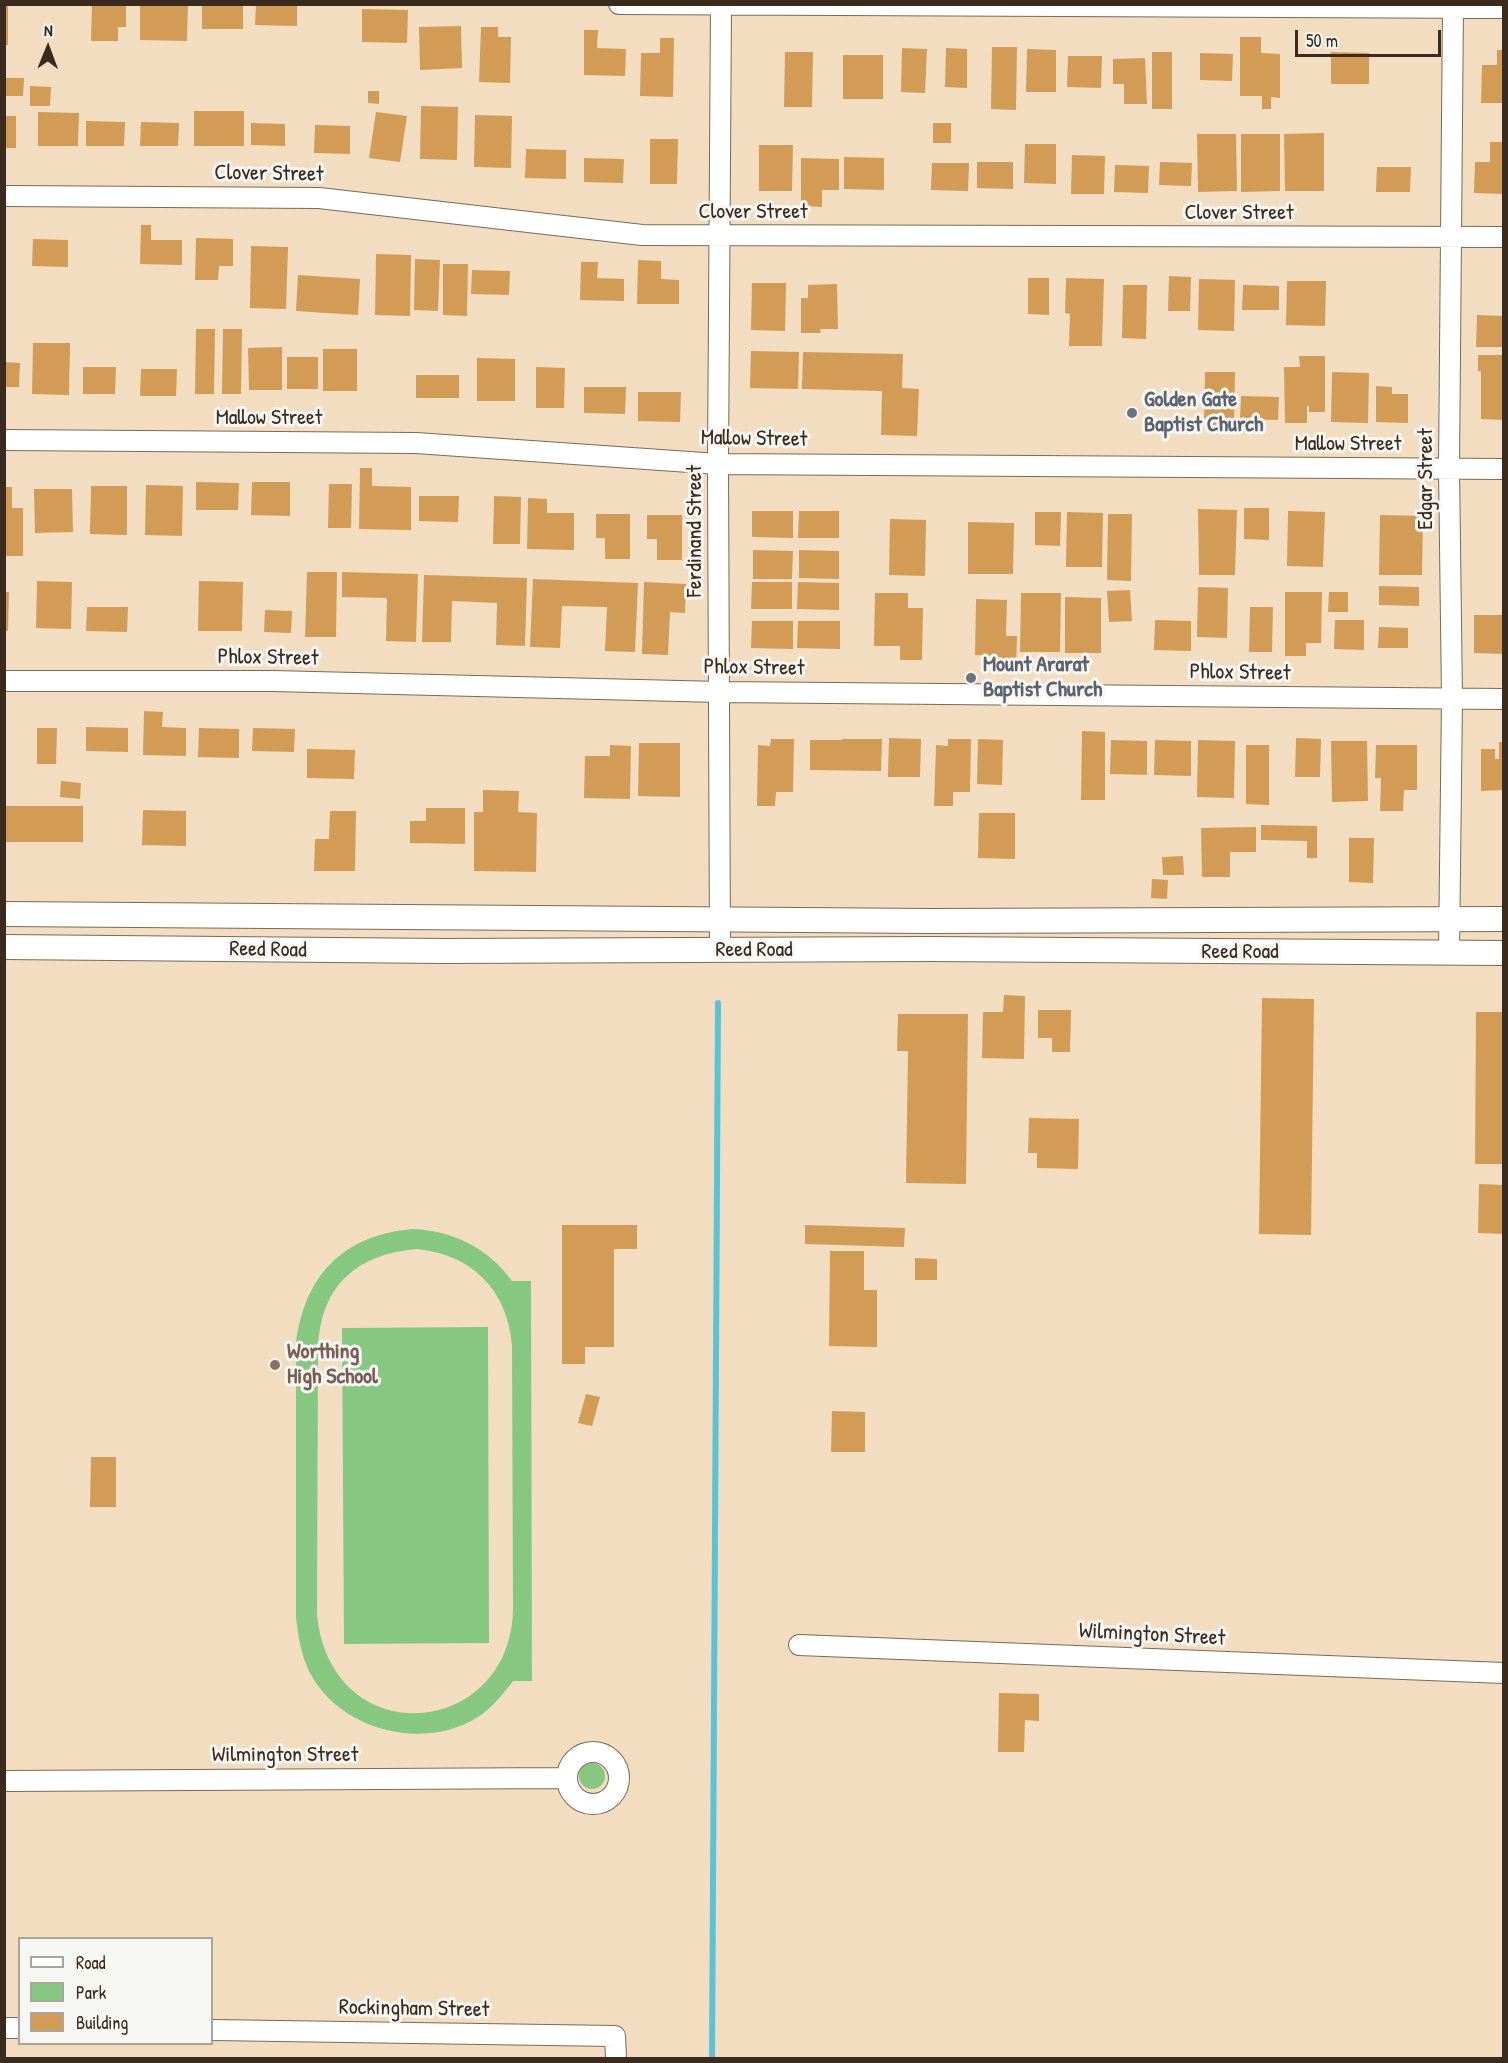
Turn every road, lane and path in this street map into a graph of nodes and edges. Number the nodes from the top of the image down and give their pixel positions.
1 (620, 4) edge
2 (721, 5) edge
3 (1453, 6) edge
4 (1503, 8) edge
5 (4, 196) edge
6 (719, 236) junction
7 (1452, 237) junction
8 (1503, 237) edge
9 (4, 440) edge
10 (718, 464) junction
11 (1449, 468) junction
12 (1503, 469) edge
13 (4, 681) edge
14 (720, 692) junction
15 (1452, 699) junction
16 (1503, 699) edge
17 (10, 914) edge
18 (719, 919) junction
19 (1448, 919) junction
20 (1503, 919) edge
21 (1195, 920) junction
22 (931, 921) junction
23 (9, 947) edge
24 (931, 949) junction
25 (720, 950) junction
26 (1196, 952) junction
27 (1449, 953) junction
28 (1503, 953) edge
29 (799, 1645) dead end
30 (1503, 1673) edge
31 (566, 1778) dead end
32 (4, 1781) edge
33 (213, 2030) edge
34 (615, 2058) edge

1 - 2 street
2 - 3 street
2 - 6 street, Ferdinand Street
3 - 4 street
3 - 7 street, Edgar Street
5 - 6 street, Clover Street
6 - 7 street, Clover Street
6 - 10 street, Ferdinand Street
7 - 8 street, Clover Street
7 - 11 street, Edgar Street
9 - 10 street, Mallow Street
10 - 11 street, Mallow Street
10 - 14 street, Ferdinand Street
11 - 12 street, Mallow Street
11 - 15 street, Edgar Street
13 - 14 street, Phlox Street
14 - 15 street, Phlox Street
14 - 18 street, Ferdinand Street
15 - 16 street, Phlox Street
15 - 19 street, Edgar Street
17 - 18 street, Reed Road
17 - 23 street
18 - 22 street, Reed Road
18 - 25 street, Ferdinand Street
19 - 20 street, Reed Road
19 - 21 street, Reed Road
19 - 27 street, Edgar Street
21 - 22 street, Reed Road
21 - 26 street
22 - 24 street
23 - 25 street, Reed Road
24 - 25 street, Reed Road
24 - 26 street, Reed Road
26 - 27 street, Reed Road
27 - 28 street, Reed Road
29 - 30 street, Wilmington Street
31 - 32 street, Wilmington Street
33 - 34 street, Rockingham Street

